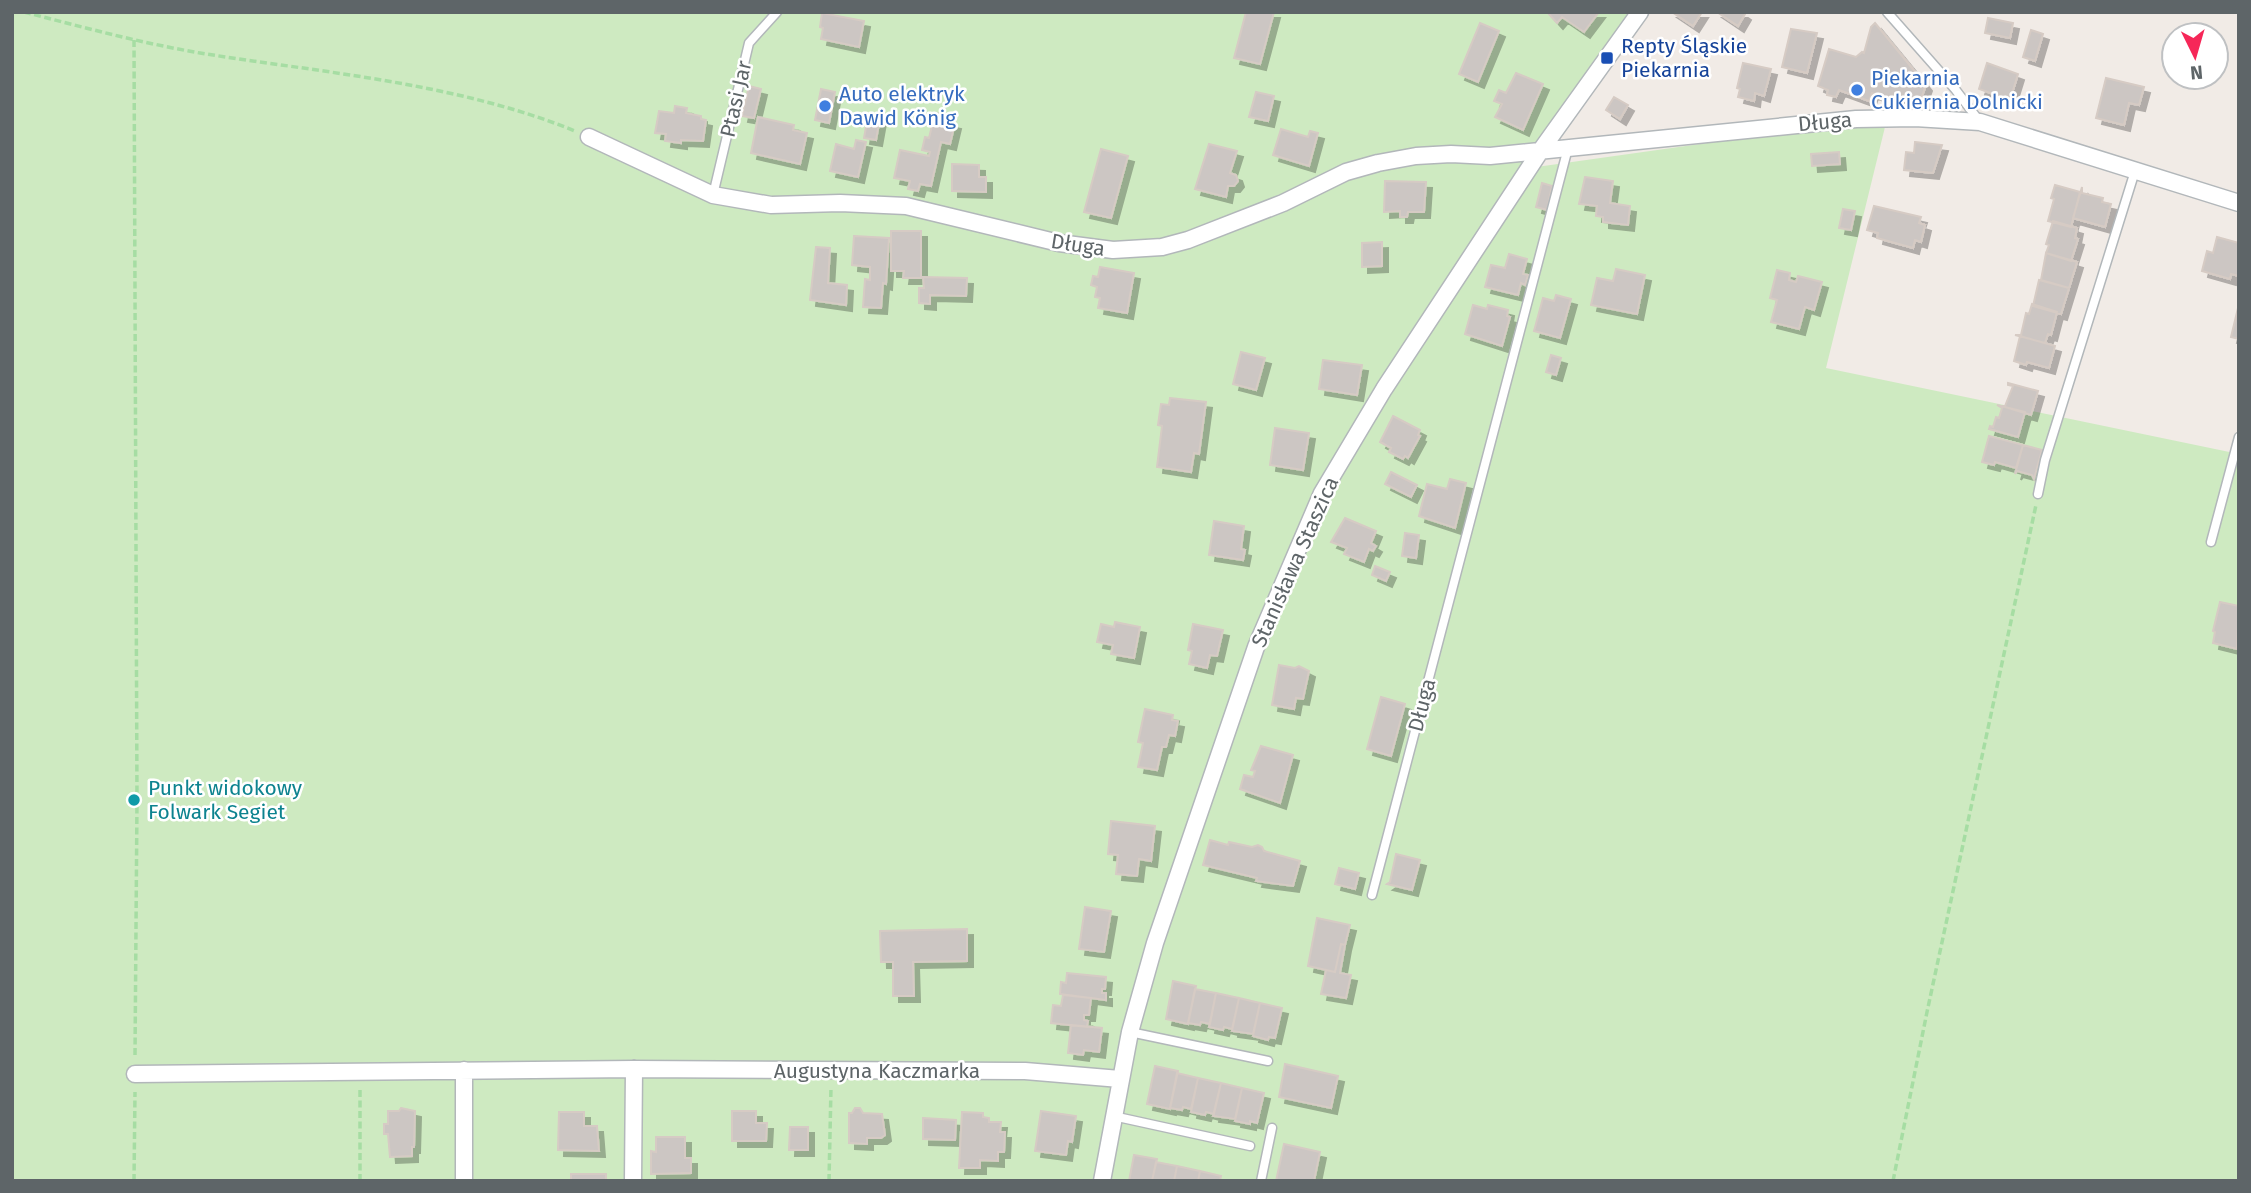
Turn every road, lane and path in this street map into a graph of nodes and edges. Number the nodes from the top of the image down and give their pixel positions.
1 (24, 12) edge
2 (777, 12) edge
3 (1640, 12) edge
4 (1887, 12) edge
5 (134, 40) junction
6 (1980, 122) junction
7 (589, 137) joint
8 (1568, 148) junction
9 (1541, 150) junction
10 (2135, 171) junction
11 (713, 195) junction
12 (2239, 203) edge
13 (2239, 437) edge
14 (2038, 494) joint
15 (2211, 542) dead end
16 (1372, 895) dead end
17 (1130, 1032) junction
18 (1268, 1061) dead end
19 (634, 1069) junction
20 (464, 1070) junction
21 (831, 1071) junction
22 (360, 1072) junction
23 (135, 1074) junction
24 (1120, 1079) junction
25 (1113, 1116) junction
26 (1272, 1128) dead end
27 (1250, 1146) dead end
28 (134, 1181) edge
29 (360, 1181) edge
30 (464, 1181) edge
31 (633, 1181) edge
32 (829, 1181) edge
33 (1102, 1181) edge
34 (1261, 1181) edge
35 (1893, 1181) edge

1 - 5 path
2 - 11 lane, Ptasi Jar
3 - 9 street, Stanisława Staszica
4 - 6 lane
5 - 7 path
5 - 23 path
6 - 8 street, Długa
6 - 10 street, Długa
7 - 11 street, Długa
8 - 9 street, Długa
8 - 16 lane, Długa
9 - 11 street, Długa
9 - 17 street, Stanisława Staszica
10 - 12 street, Długa
10 - 14 lane
13 - 15 lane
14 - 35 path
17 - 18 lane
17 - 24 street, Stanisława Staszica
19 - 20 street, Augustyna Kaczmarka
19 - 21 street, Augustyna Kaczmarka
19 - 31 street
20 - 22 street, Augustyna Kaczmarka
20 - 30 street
21 - 24 street, Augustyna Kaczmarka
21 - 32 path
22 - 23 street, Augustyna Kaczmarka
22 - 29 path
23 - 28 path
24 - 25 street, Stanisława Staszica
25 - 27 lane
25 - 33 street, Stanisława Staszica
26 - 34 lane

